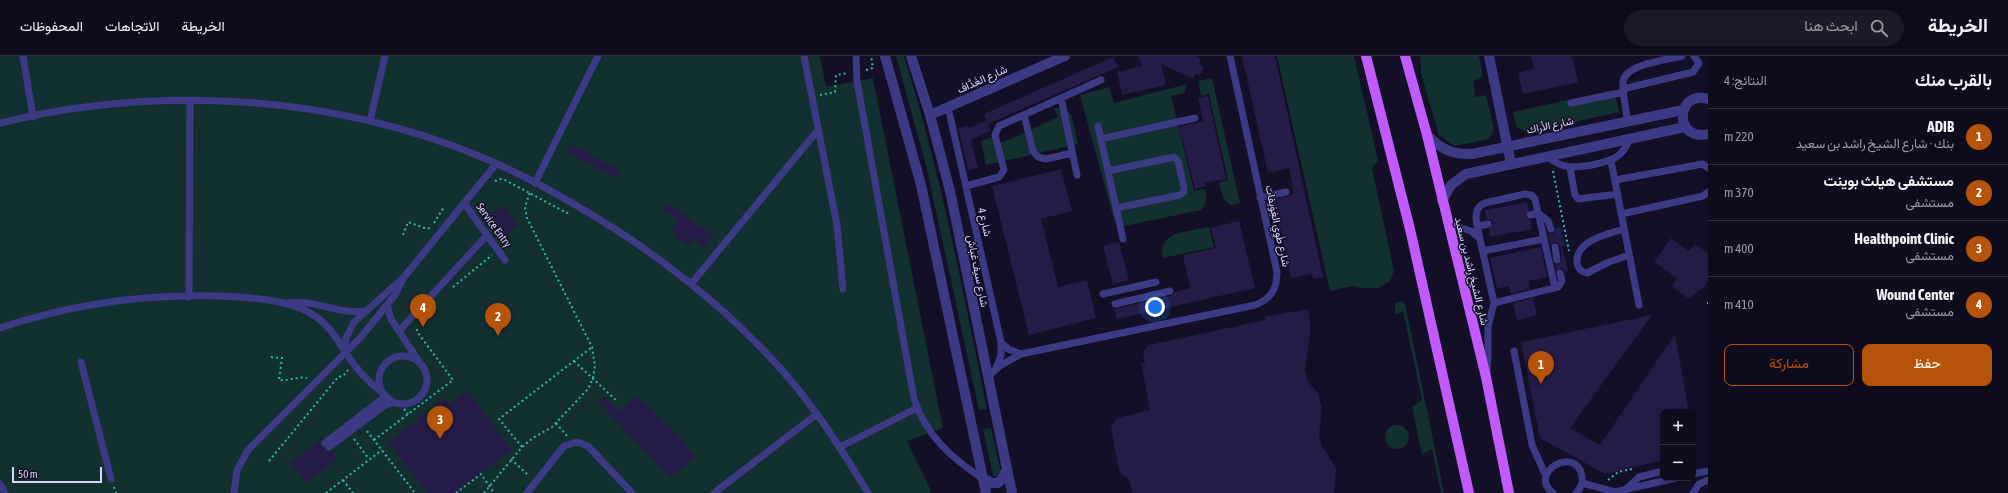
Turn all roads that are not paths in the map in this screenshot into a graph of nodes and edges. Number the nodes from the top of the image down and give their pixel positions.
1 (23, 56) edge
2 (385, 56) edge
3 (598, 56) edge
4 (804, 56) edge
5 (856, 56) edge
6 (885, 56) edge
7 (912, 56) edge
8 (1065, 56) edge
9 (1230, 56) edge
10 (1366, 56) edge
11 (1405, 56) edge
12 (1489, 56) edge
13 (1682, 56) edge
14 (1694, 56) edge
15 (1101, 80) dead end
16 (1624, 90) junction
17 (1061, 98) junction
18 (1708, 99) edge
19 (190, 101) junction
20 (1571, 103) dead end
21 (948, 107) junction
22 (1683, 110) junction
23 (930, 115) junction
24 (1024, 115) junction
25 (33, 117) junction
26 (1194, 118) dead end
27 (370, 121) junction
28 (1627, 122) junction
29 (0, 124) edge
30 (1098, 126) dead end
31 (1686, 127) junction
32 (818, 130) junction
33 (1708, 134) edge
34 (1428, 135) junction
35 (1630, 138) junction
36 (1101, 139) junction
37 (1508, 146) junction
38 (1072, 153) junction
39 (1549, 158) junction
40 (1611, 161) junction
41 (496, 164) junction
42 (1511, 164) junction
43 (1570, 168) junction
44 (1708, 168) edge
45 (1108, 170) junction
46 (1077, 175) dead end
47 (1615, 180) junction
48 (534, 183) junction
49 (966, 186) junction
50 (1286, 192) dead end
51 (1708, 192) edge
52 (1618, 194) junction
53 (1260, 198) junction
54 (1442, 201) junction
55 (464, 203) junction
56 (1116, 208) junction
57 (1538, 213) junction
58 (1621, 214) junction
59 (1530, 215) dead end
60 (1448, 224) junction
61 (1488, 224) dead end
62 (1478, 226) junction
63 (1551, 229) dead end
64 (1624, 229) junction
65 (487, 235) junction
66 (1123, 239) dead end
67 (1480, 239) junction
68 (1544, 240) junction
69 (1556, 248) dead end
70 (1483, 251) junction
71 (1629, 255) junction
72 (505, 260) dead end
73 (1557, 260) dead end
74 (1560, 273) dead end
75 (404, 277) junction
76 (1156, 282) dead end
77 (691, 284) junction
78 (1555, 288) junction
79 (843, 289) dead end
80 (1170, 291) dead end
81 (1103, 294) dead end
82 (189, 297) junction
83 (286, 303) junction
84 (1494, 303) junction
85 (1115, 304) dead end
86 (387, 305) junction
87 (1638, 305) dead end
88 (365, 311) junction
89 (0, 328) edge
90 (399, 331) junction
91 (1001, 342) junction
92 (1514, 351) dead end
93 (345, 352) junction
94 (1021, 354) junction
95 (81, 362) dead end
96 (421, 363) junction
97 (996, 368) junction
98 (987, 377) junction
99 (1486, 377) junction
100 (385, 394) junction
101 (397, 403) junction
102 (917, 408) junction
103 (817, 414) junction
104 (840, 447) junction
105 (1007, 469) junction
106 (1708, 471) edge
107 (1660, 472) edge
108 (1696, 473) edge
109 (1546, 476) junction
110 (982, 478) junction
111 (111, 479) dead end
112 (1708, 480) edge
113 (1664, 481) edge
114 (1582, 483) junction
115 (0, 484) edge
116 (1624, 491) junction
117 (5, 493) edge
118 (234, 493) edge
119 (527, 493) edge
120 (632, 493) edge
121 (714, 493) edge
122 (868, 493) edge
123 (986, 493) edge
124 (1012, 493) edge
125 (1469, 493) edge
126 (1509, 493) edge
127 (1553, 493) edge
128 (1576, 493) edge
129 (1694, 493) edge

1 - 25 lane
2 - 27 lane
3 - 48 lane
4 - 32 lane
5 - 102 lane
6 - 110 street
7 - 23 street, شارع سيف غباش
8 - 21 street, شارع الغَدَّاف
9 - 53 lane, شارع طَوِي الغِوَيفات
10 - 125 main road
11 - 34 main road, شارع الشيخ راشد بن سعيد
12 - 37 street
13 - 16 lane
14 - 16 lane
15 - 17 lane
16 - 20 lane
16 - 28 lane
17 - 24 lane
17 - 38 lane
18 - 22 street
19 - 25 lane
19 - 27 lane
19 - 82 lane
21 - 23 street, شارع الغَدَّاف
21 - 49 lane, شارع 4
22 - 28 street, شارع الأراك
22 - 31 street
23 - 98 street, شارع سيف غباش
24 - 38 lane
24 - 49 lane
25 - 29 lane
26 - 36 lane
27 - 41 lane
28 - 35 street
28 - 37 street, شارع الأراك
30 - 36 lane
31 - 33 street
31 - 35 street
32 - 77 lane
32 - 79 lane
34 - 37 street, شارع الأراك
34 - 54 main road, شارع الشيخ راشد بن سعيد
35 - 39 street
35 - 40 lane
36 - 45 lane
37 - 42 street
38 - 46 lane
39 - 42 street
39 - 43 lane
40 - 43 lane
40 - 47 lane
41 - 48 lane
41 - 55 lane
42 - 54 street
43 - 52 lane
44 - 47 lane
45 - 56 lane
45 - 56 lane
47 - 52 lane
48 - 77 lane
49 - 91 lane, شارع 4
50 - 53 lane
51 - 58 lane
52 - 58 lane
53 - 94 lane, شارع طَوِي الغِوَيفات
54 - 60 main road, شارع الشيخ راشد بن سعيد
55 - 65 lane, Service Entry
55 - 75 lane
56 - 66 lane
57 - 59 lane
57 - 62 lane
57 - 63 lane
57 - 68 lane
58 - 64 lane
60 - 67 lane
60 - 99 main road, شارع الشيخ راشد بن سعيد
61 - 62 lane
62 - 67 lane
64 - 71 lane
64 - 71 lane
65 - 72 lane, Service Entry
65 - 90 lane
67 - 70 lane
68 - 70 lane
68 - 78 lane
69 - 73 lane
70 - 84 lane
71 - 87 lane
74 - 78 lane
75 - 86 lane
75 - 88 lane
76 - 81 lane
77 - 103 lane
78 - 84 lane
80 - 85 lane
82 - 83 lane
82 - 89 lane
83 - 88 lane
83 - 93 lane
84 - 99 lane
86 - 90 lane
86 - 93 lane
88 - 93 lane
90 - 96 lane
91 - 94 lane
91 - 97 lane, شارع 4
92 - 109 lane
93 - 100 lane
93 - 118 lane
94 - 97 lane, شارع طَوِي الغِوَيفات
95 - 111 lane
96 - 100 lane
96 - 101 lane
97 - 98 lane, شارع طَوِي الغِوَيفات
98 - 105 street, شارع سيف غباش
99 - 126 main road, شارع الشيخ راشد بن سعيد
100 - 101 lane
100 - 101 lane
102 - 104 lane
102 - 110 lane
103 - 104 lane
103 - 121 lane
104 - 122 lane
105 - 110 street
105 - 124 street, شارع سيف غباش
106 - 108 lane
107 - 116 lane
109 - 114 lane
109 - 127 lane
110 - 123 street
112 - 129 lane
113 - 116 lane
114 - 116 lane
114 - 128 lane
115 - 117 lane
119 - 120 lane

